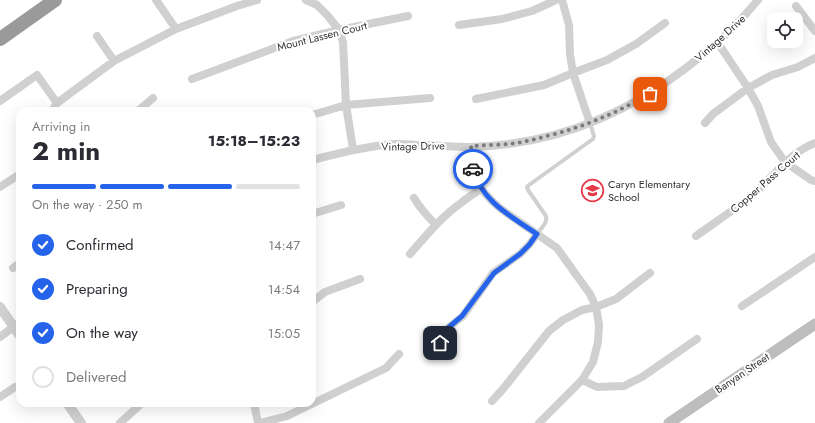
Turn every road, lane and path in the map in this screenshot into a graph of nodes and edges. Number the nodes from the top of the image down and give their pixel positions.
1 (55, 0) edge
2 (156, 0) edge
3 (257, 0) edge
4 (306, 0) edge
5 (556, 0) edge
6 (562, 0) edge
7 (758, 0) edge
8 (236, 3) edge
9 (796, 6) dead end
10 (408, 16) dead end
11 (665, 23) dead end
12 (459, 25) dead end
13 (176, 30) junction
14 (339, 30) junction
15 (815, 31) edge
16 (97, 36) dead end
17 (0, 39) edge
18 (718, 43) junction
19 (815, 58) edge
20 (114, 61) junction
21 (574, 73) junction
22 (192, 79) dead end
23 (748, 88) junction
24 (153, 98) dead end
25 (430, 98) dead end
26 (476, 99) dead end
27 (0, 101) edge
28 (57, 103) junction
29 (346, 105) junction
30 (54, 107) edge
31 (143, 107) edge
32 (316, 114) edge
33 (590, 123) junction
34 (705, 124) dead end
35 (815, 143) edge
36 (471, 146) junction
37 (354, 149) junction
38 (316, 159) edge
39 (785, 162) junction
40 (16, 177) edge
41 (815, 181) edge
42 (0, 187) edge
43 (482, 189) junction
44 (414, 198) dead end
45 (341, 205) dead end
46 (316, 213) edge
47 (436, 225) junction
48 (537, 234) junction
49 (696, 236) dead end
50 (410, 254) dead end
51 (815, 257) edge
52 (650, 273) dead end
53 (360, 279) dead end
54 (316, 299) edge
55 (742, 306) dead end
56 (0, 307) edge
57 (596, 307) junction
58 (16, 323) edge
59 (815, 324) edge
60 (16, 325) edge
61 (0, 337) edge
62 (697, 339) dead end
63 (440, 343) dead end
64 (399, 354) dead end
65 (582, 380) junction
66 (15, 387) dead end
67 (0, 397) edge
68 (492, 401) dead end
69 (316, 402) edge
70 (70, 407) edge
71 (138, 407) edge
72 (255, 407) edge
73 (306, 407) edge
74 (81, 423) edge
75 (120, 423) edge
76 (259, 423) edge
77 (539, 423) edge
78 (669, 423) edge

1 - 17 highway
2 - 13 street
3 - 8 street
4 - 14 street
5 - 12 street
6 - 21 street
7 - 18 street, Vintage Drive
8 - 13 street
9 - 15 street
10 - 14 street, Mount Lassen Court
11 - 21 street
13 - 20 street
14 - 22 street, Mount Lassen Court
14 - 29 street
16 - 20 street
18 - 23 street
18 - 33 street, Vintage Drive
19 - 23 street
20 - 28 street
21 - 26 street
21 - 33 street
23 - 34 street
23 - 39 street
24 - 31 street
25 - 29 street
27 - 28 street
28 - 30 street
29 - 32 street
29 - 37 street
33 - 36 street, Vintage Drive
33 - 48 lane
35 - 39 street, Copper Pass Court
36 - 37 street, Vintage Drive
36 - 43 street
37 - 38 street, Vintage Drive
39 - 41 street
39 - 49 street, Copper Pass Court
40 - 42 street
43 - 47 street
43 - 48 street
44 - 47 street
45 - 46 street
47 - 50 street
48 - 57 street
48 - 63 street
51 - 55 street
52 - 57 street
53 - 54 street
56 - 58 street
57 - 65 street
57 - 68 street
59 - 78 main road, Banyan Street
60 - 61 street
62 - 65 street
64 - 69 street
65 - 77 street
66 - 67 street
70 - 74 street
71 - 75 street
72 - 76 street
73 - 76 street

